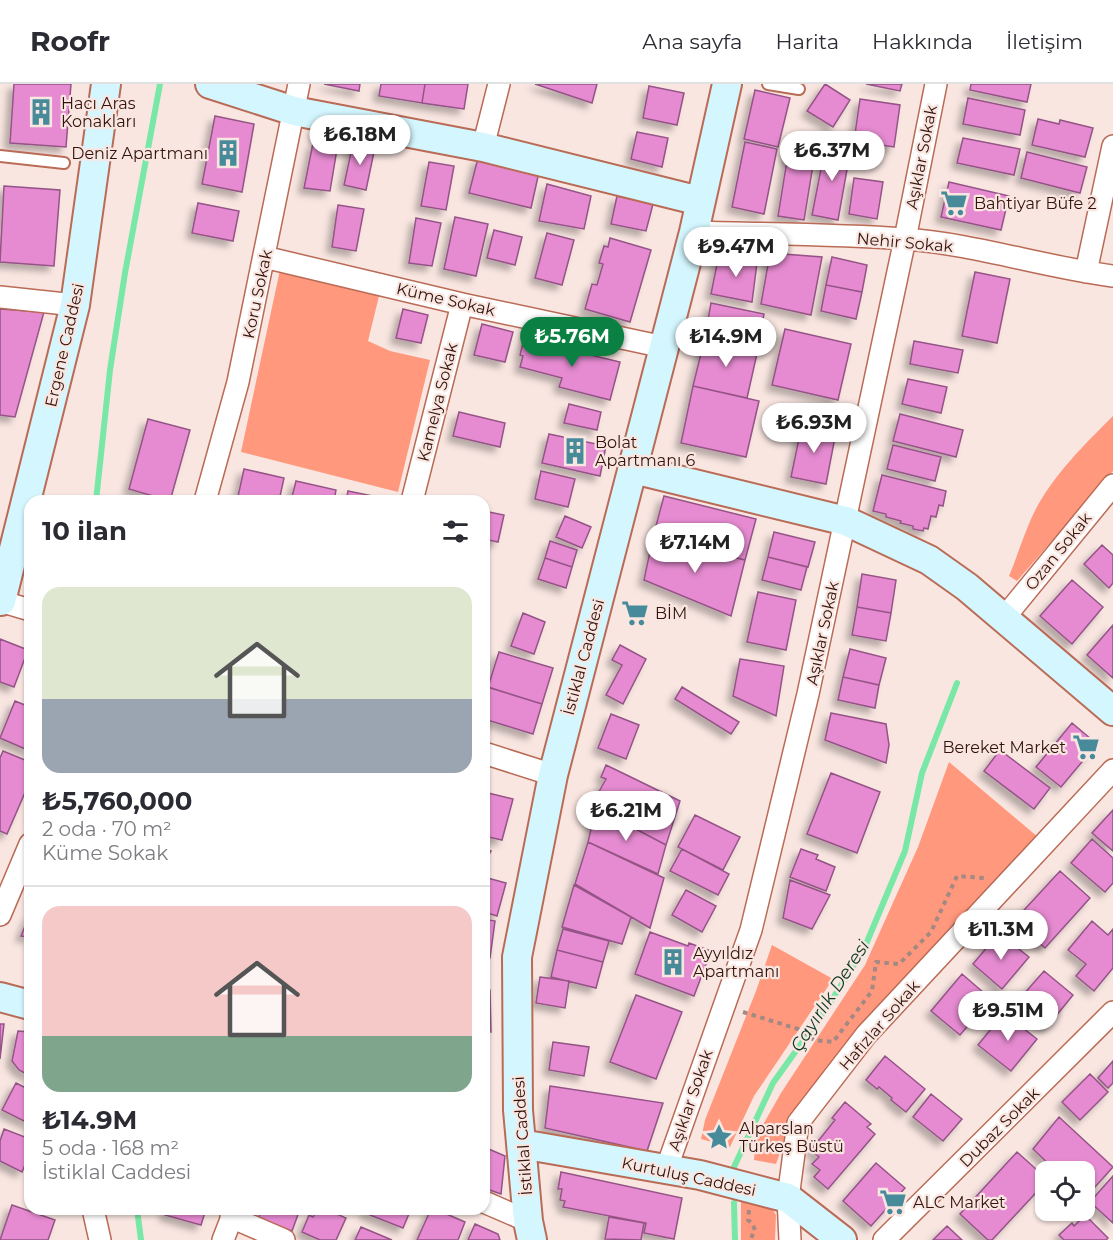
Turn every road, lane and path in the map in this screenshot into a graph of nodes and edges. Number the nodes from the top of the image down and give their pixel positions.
1 (106, 84) edge
2 (210, 84) edge
3 (498, 84) edge
4 (727, 84) edge
5 (768, 84) edge
6 (936, 84) edge
7 (799, 89) dead end
8 (296, 97) edge
9 (1113, 146) edge
10 (483, 147) junction
11 (0, 156) edge
12 (64, 163) dead end
13 (700, 201) junction
14 (694, 232) junction
15 (905, 239) junction
16 (264, 257) junction
17 (1086, 272) junction
18 (1113, 276) edge
19 (0, 297) edge
20 (462, 304) junction
21 (75, 305) junction
22 (664, 347) junction
23 (633, 469) junction
24 (1113, 484) edge
25 (28, 495) edge
26 (207, 495) edge
27 (414, 495) edge
28 (24, 509) edge
29 (846, 521) junction
30 (1, 601) edge
31 (24, 608) edge
32 (996, 612) junction
33 (1113, 711) edge
34 (490, 755) edge
35 (1113, 770) edge
36 (552, 775) junction
37 (24, 857) edge
38 (990, 879) dead end
39 (0, 915) edge
40 (0, 998) edge
41 (24, 1004) edge
42 (724, 1006) junction
43 (1113, 1012) edge
44 (521, 1144) junction
45 (666, 1170) junction
46 (788, 1198) junction
47 (750, 1202) dead end
48 (490, 1206) edge
49 (94, 1215) edge
50 (232, 1215) edge
51 (237, 1215) edge
52 (530, 1230) edge
53 (100, 1240) edge
54 (223, 1240) edge
55 (284, 1240) edge
56 (750, 1240) edge
57 (790, 1240) edge
58 (842, 1240) edge
59 (884, 1240) edge

1 - 21 street, Ergene Caddesi
2 - 8 street
3 - 10 street
4 - 13 street, İstiklal Caddesi
5 - 7 lane
6 - 15 street, Aşıklar Sokak
8 - 10 street
8 - 16 street, Koru Sokak
9 - 17 street
10 - 13 street
11 - 12 lane
13 - 14 street, İstiklal Caddesi
14 - 15 street, Nehir Sokak
14 - 22 street, İstiklal Caddesi
15 - 17 street, Nehir Sokak
15 - 29 street, Aşıklar Sokak
16 - 20 street, Küme Sokak
16 - 26 street, Koru Sokak
17 - 18 street, Nehir Sokak
19 - 21 street
20 - 22 street, Küme Sokak
20 - 27 street, Kamelya Sokak
21 - 25 street, Ergene Caddesi
22 - 23 street, İstiklal Caddesi
23 - 29 street
23 - 36 street, İstiklal Caddesi
24 - 32 street, Ozan Sokak
28 - 30 street, Ergene Caddesi
29 - 32 street
29 - 42 street, Aşıklar Sokak
30 - 31 street
32 - 33 street
34 - 36 street
35 - 46 street, Hafızlar Sokak
36 - 44 street, İstiklal Caddesi
37 - 39 street
38 - 42 path
40 - 41 street
42 - 45 street, Aşıklar Sokak
43 - 59 street, Dubaz Sokak
44 - 45 street, Kurtuluş Caddesi
44 - 52 street, İstiklal Caddesi
45 - 46 street, Kurtuluş Caddesi
46 - 57 street, Hafızlar Sokak
46 - 58 street, Kurtuluş Caddesi
47 - 56 path
48 - 52 street
49 - 53 street
50 - 54 street
51 - 55 street

